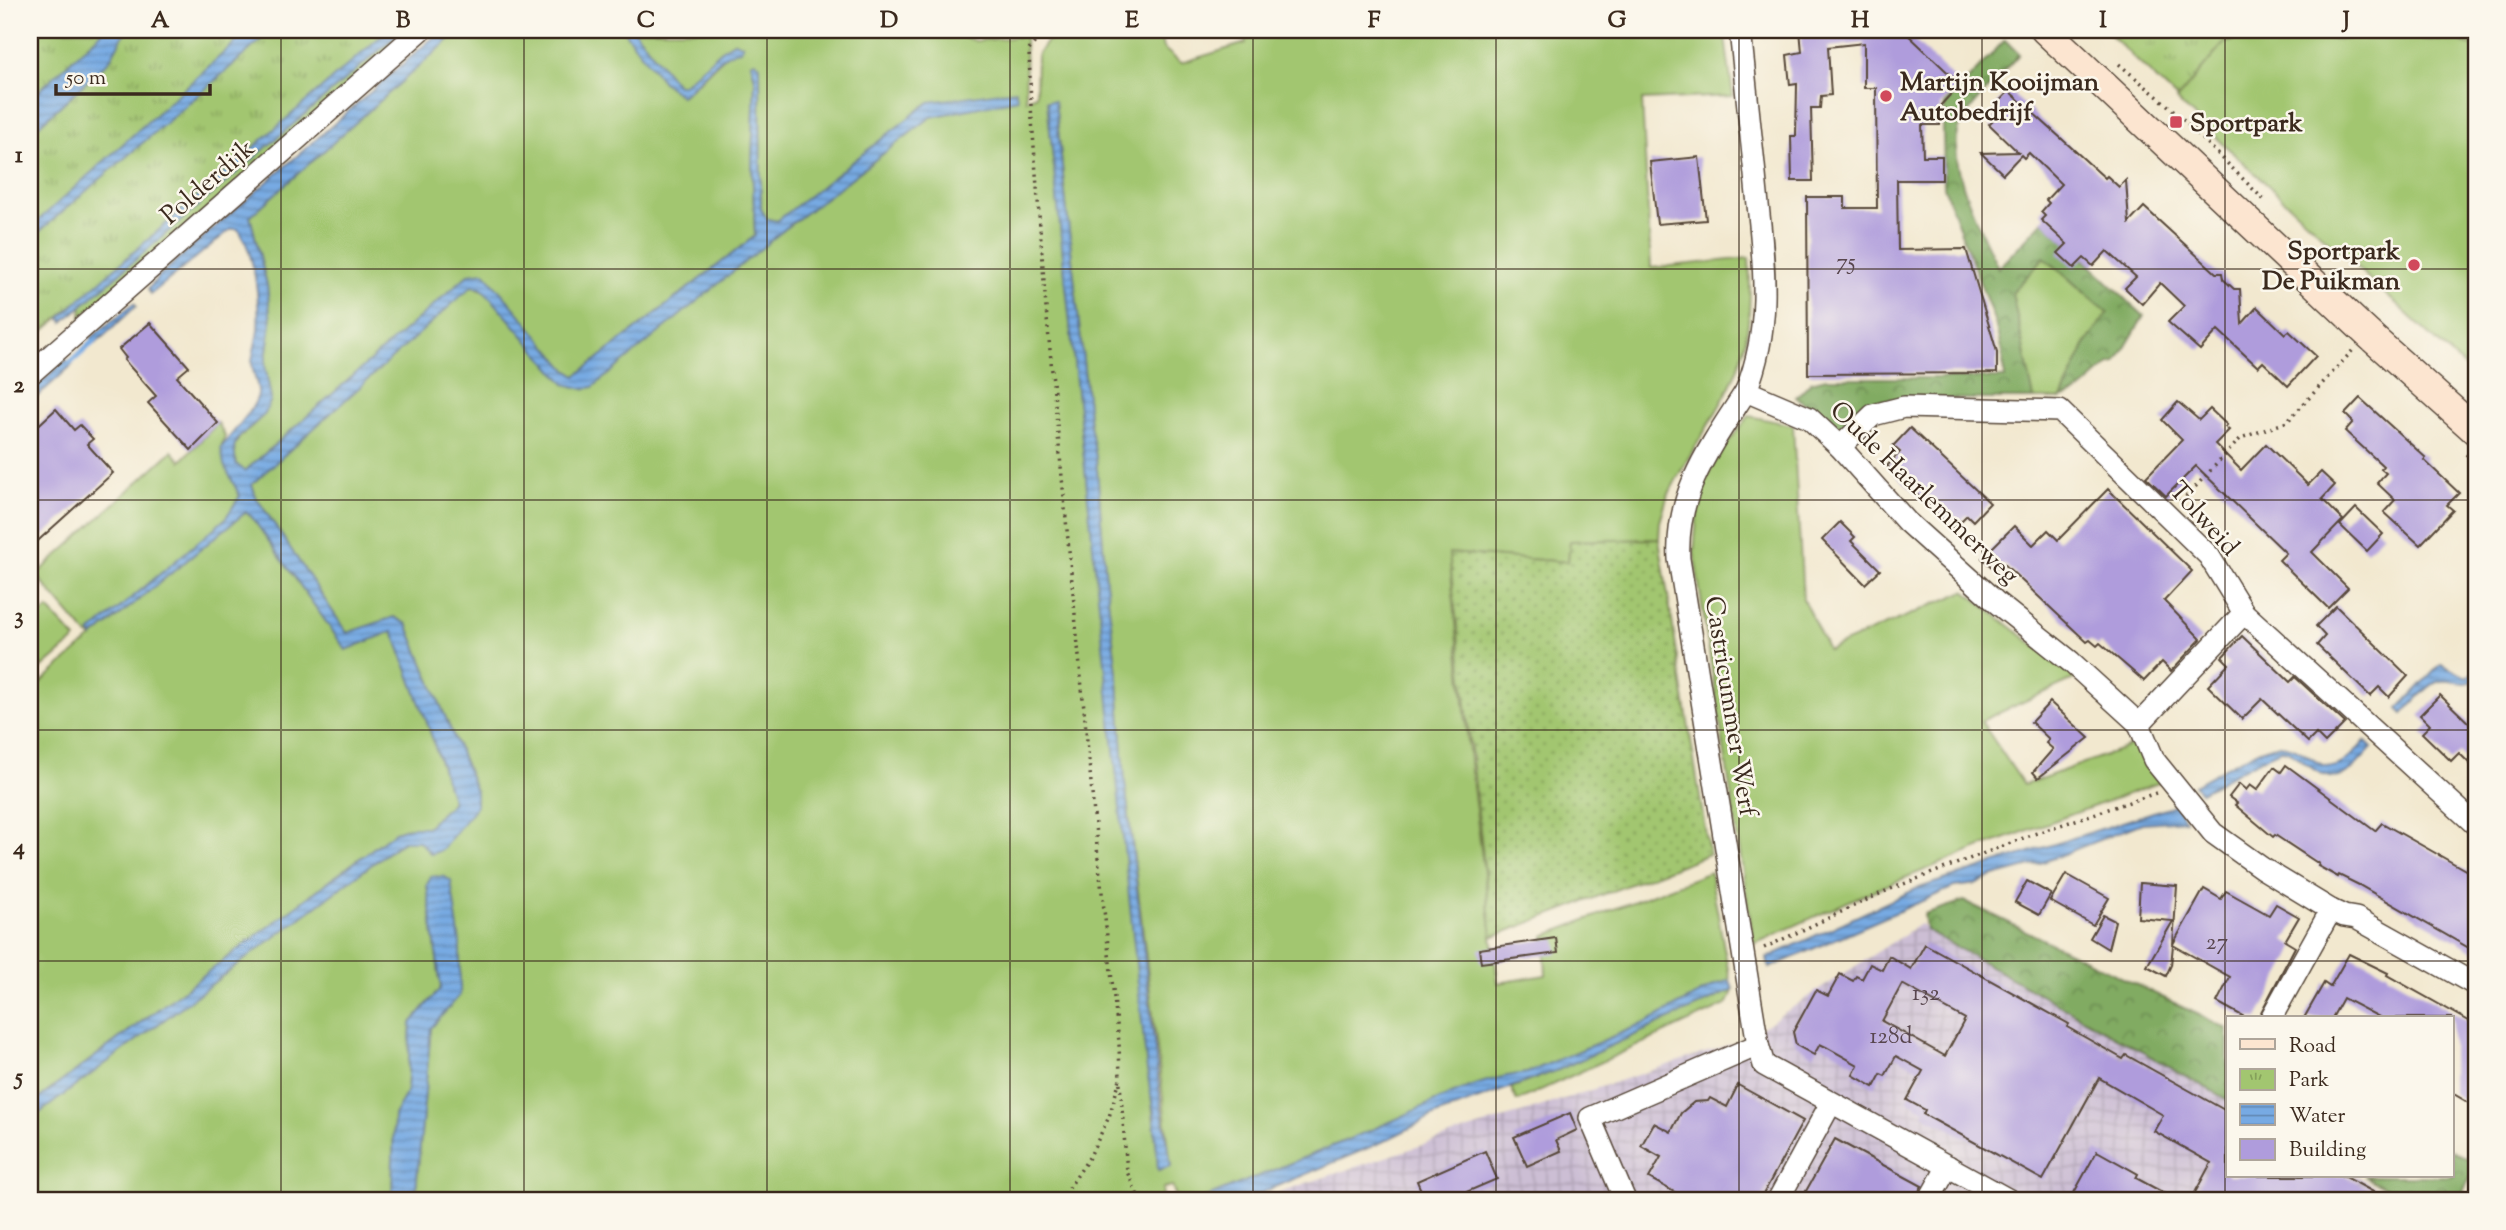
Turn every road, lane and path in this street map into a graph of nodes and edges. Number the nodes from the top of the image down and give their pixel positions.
1 (421, 30) edge
2 (1066, 30) edge
3 (1740, 30) edge
4 (2045, 30) edge
5 (2352, 351) dead end
6 (30, 374) edge
7 (1746, 391) junction
8 (2476, 431) edge
9 (1840, 447) junction
10 (2168, 516) junction
11 (2244, 613) junction
12 (2140, 723) junction
13 (2175, 786) junction
14 (2476, 825) edge
15 (2331, 910) junction
16 (1745, 957) junction
17 (2476, 985) edge
18 (2273, 1016) edge
19 (1758, 1045) junction
20 (1120, 1079) junction
21 (1832, 1102) junction
22 (1948, 1166) junction
23 (1061, 1200) edge
24 (1139, 1200) edge
25 (1625, 1200) edge
26 (1778, 1200) edge
27 (1929, 1200) edge
28 (2010, 1200) edge

1 - 6 street, Polderdijk
2 - 20 path
3 - 7 street
4 - 8 main road
5 - 10 path
7 - 9 street, Oude Haarlemmerweg
7 - 16 street, Castricummer Werf
9 - 10 street, Tolweid
9 - 12 street, Oude Haarlemmerweg
10 - 11 street, Tolweid
11 - 12 street
11 - 14 street, Tolweid
12 - 13 street, Oude Haarlemmerweg
13 - 15 street, Oude Haarlemmerweg
13 - 16 path
15 - 17 street, Oude Haarlemmerweg
15 - 18 street
16 - 19 street, Castricummer Werf
19 - 21 street, Castricummer Werf
19 - 25 street
20 - 23 path
20 - 24 path
21 - 22 street, Castricummer Werf
21 - 26 street
22 - 27 street
22 - 28 street, Castricummer Werf

